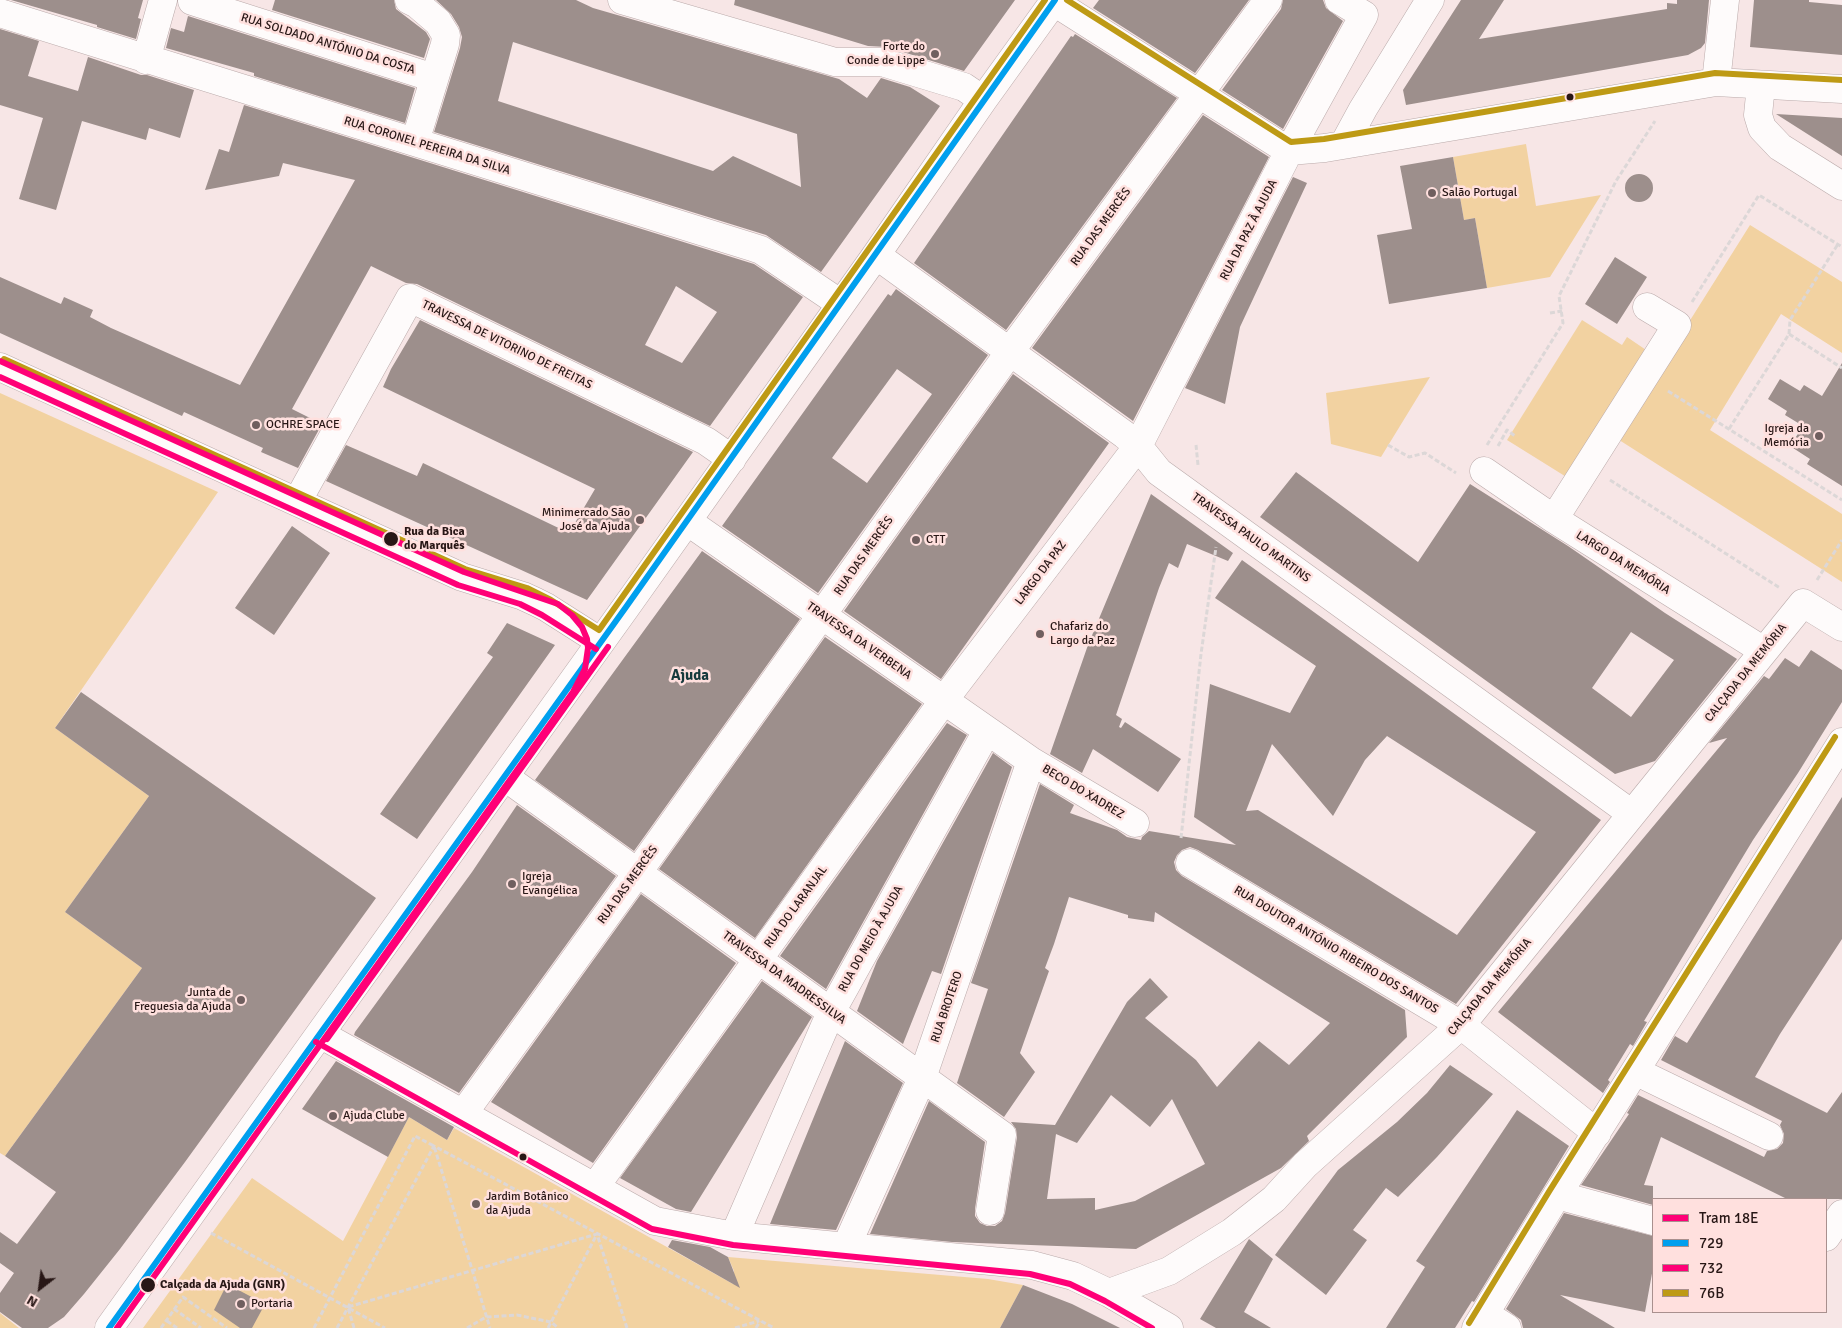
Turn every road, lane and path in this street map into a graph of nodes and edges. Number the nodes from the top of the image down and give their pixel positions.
1 (163, 0) edge
2 (191, 0) edge
3 (409, 0) edge
4 (622, 0) edge
5 (1268, 0) edge
6 (1339, 0) edge
7 (1430, 0) edge
8 (1725, 0) edge
9 (1055, 1) edge
10 (0, 14) edge
11 (146, 60) junction
12 (434, 78) junction
13 (1716, 82) junction
14 (1761, 85) junction
15 (1671, 89) junction
16 (1842, 89) edge
17 (1199, 94) junction
18 (983, 100) junction
19 (415, 142) junction
20 (1344, 144) junction
21 (1289, 151) junction
22 (1842, 186) edge
23 (1840, 245) edge
24 (876, 255) junction
25 (841, 304) junction
26 (1647, 307) dead end
27 (1562, 311) junction
28 (1550, 313) dead end
29 (1677, 325) junction
30 (1789, 334) junction
31 (1009, 352) junction
32 (0, 368) edge
33 (1842, 368) edge
34 (1644, 376) junction
35 (1729, 428) junction
36 (1515, 436) dead end
37 (1196, 445) dead end
38 (1388, 445) dead end
39 (1138, 446) junction
40 (1498, 446) dead end
41 (732, 459) junction
42 (1486, 459) joint
43 (1588, 466) junction
44 (1199, 467) dead end
45 (1457, 474) dead end
46 (1842, 500) edge
47 (297, 502) junction
48 (1554, 520) junction
49 (687, 521) junction
50 (1842, 540) edge
51 (1216, 545) dead end
52 (1823, 570) dead end
53 (1803, 603) junction
54 (822, 615) junction
55 (1842, 627) edge
56 (601, 642) junction
57 (1764, 651) junction
58 (944, 700) junction
59 (987, 730) junction
60 (1842, 742) edge
61 (1031, 761) junction
62 (505, 776) junction
63 (1632, 814) junction
64 (1135, 823) dead end
65 (1182, 828) dead end
66 (1190, 863) dead end
67 (638, 872) junction
68 (758, 960) junction
69 (831, 1012) junction
70 (1461, 1025) junction
71 (320, 1034) junction
72 (1635, 1071) junction
73 (922, 1078) junction
74 (463, 1114) junction
75 (1596, 1133) junction
76 (1769, 1136) dead end
77 (434, 1146) junction
78 (595, 1187) junction
79 (1557, 1196) junction
80 (990, 1211) dead end
81 (1842, 1214) edge
82 (187, 1219) junction
83 (1652, 1221) edge
84 (597, 1234) junction
85 (734, 1236) junction
86 (1827, 1236) edge
87 (846, 1247) junction
88 (472, 1270) junction
89 (1109, 1293) junction
90 (330, 1298) junction
91 (348, 1307) junction
92 (174, 1309) junction
93 (486, 1316) junction
94 (166, 1320) junction
95 (760, 1321) junction
96 (551, 1322) junction
97 (1489, 1323) edge
98 (109, 1328) edge
99 (161, 1328) edge
100 (177, 1328) edge
101 (201, 1328) edge
102 (227, 1328) edge
103 (314, 1328) edge
104 (337, 1328) edge
105 (354, 1328) edge
106 (385, 1328) edge
107 (467, 1328) edge
108 (490, 1328) edge
109 (548, 1328) edge
110 (558, 1328) edge
111 (627, 1328) edge
112 (735, 1328) edge
113 (756, 1328) edge
114 (774, 1328) edge
115 (1169, 1328) edge

1 - 11 street
2 - 12 street, RUA SOLDADO ANTÓNIO DA COSTA
3 - 12 street
4 - 18 street
5 - 17 street, RUA DAS MERCÊS
6 - 21 street, RUA DA PAZ À AJUDA
7 - 20 street
8 - 13 street
9 - 17 street
9 - 18 street
10 - 11 street, RUA CORONEL PEREIRA DA SILVA
11 - 19 street, RUA CORONEL PEREIRA DA SILVA
12 - 19 street
13 - 14 street
13 - 15 street
14 - 16 street
14 - 22 street
15 - 20 street
15 - 27 path
17 - 21 street
17 - 31 street, RUA DAS MERCÊS
18 - 24 street
19 - 25 street, RUA CORONEL PEREIRA DA SILVA
20 - 21 street
21 - 39 street, RUA DA PAZ À AJUDA
23 - 29 path
23 - 30 path
24 - 25 street
24 - 31 street, TRAVESSA PAULO MARTINS
25 - 41 street
26 - 29 street
27 - 28 path
27 - 42 path
29 - 34 street
30 - 33 path
30 - 35 path
31 - 39 street, TRAVESSA PAULO MARTINS
31 - 54 street, RUA DAS MERCÊS
32 - 47 street
34 - 35 path
34 - 43 street
35 - 46 path
36 - 40 path
37 - 44 path
38 - 45 path
39 - 58 street, LARGO DA PAZ
39 - 63 street, TRAVESSA PAULO MARTINS
41 - 47 street, TRAVESSA DE VITORINO DE FREITAS
41 - 49 street
42 - 48 street, LARGO DA MEMÓRIA
43 - 48 street
43 - 53 path
47 - 56 street
48 - 57 street, LARGO DA MEMÓRIA
49 - 54 street, TRAVESSA DA VERBENA
49 - 56 street
50 - 52 path
51 - 65 path
53 - 55 street
53 - 57 street, CALÇADA DA MEMÓRIA
54 - 58 street, TRAVESSA DA VERBENA
54 - 67 street, RUA DAS MERCÊS
56 - 62 street
57 - 63 street, CALÇADA DA MEMÓRIA
58 - 59 street, TRAVESSA DA VERBENA
58 - 68 street, RUA DO LARANJAL
59 - 61 street, TRAVESSA DA VERBENA
59 - 69 street, RUA DO MEIO À AJUDA
60 - 72 street
61 - 64 street, BECO DO XADREZ
61 - 73 street, RUA BROTERO
62 - 67 street, TRAVESSA DA MADRESSILVA
62 - 71 street
63 - 70 street, CALÇADA DA MEMÓRIA
66 - 70 street, RUA DOUTOR ANTÓNIO RIBEIRO DOS SANTOS
67 - 68 street, TRAVESSA DA MADRESSILVA
67 - 74 street, RUA DAS MERCÊS
68 - 69 street, TRAVESSA DA MADRESSILVA
68 - 78 street, RUA DO LARANJAL
69 - 73 street, TRAVESSA DA MADRESSILVA
69 - 85 street, RUA DO MEIO À AJUDA
70 - 75 street, RUA DOUTOR ANTÓNIO RIBEIRO DOS SANTOS
70 - 89 street, CALÇADA DA MEMÓRIA
71 - 74 street
71 - 82 street
72 - 75 street
72 - 76 street
73 - 80 street, TRAVESSA DA MADRESSILVA
73 - 87 street, RUA BROTERO
74 - 78 street
75 - 79 street
77 - 84 path
77 - 88 path
77 - 90 path
77 - 91 path
78 - 85 street
79 - 83 street
79 - 97 street
81 - 86 street
82 - 90 path
82 - 98 street
84 - 88 path
84 - 95 path
84 - 96 path
84 - 111 path
85 - 87 street
87 - 89 street
88 - 91 path
88 - 93 path
89 - 115 street
90 - 91 path
90 - 103 path
91 - 104 path
91 - 105 path
91 - 106 path
92 - 94 path
92 - 101 path
92 - 102 path
93 - 96 path
93 - 107 path
93 - 108 path
94 - 99 path
94 - 100 path
95 - 112 path
95 - 113 path
95 - 114 path
96 - 109 path
96 - 110 path

